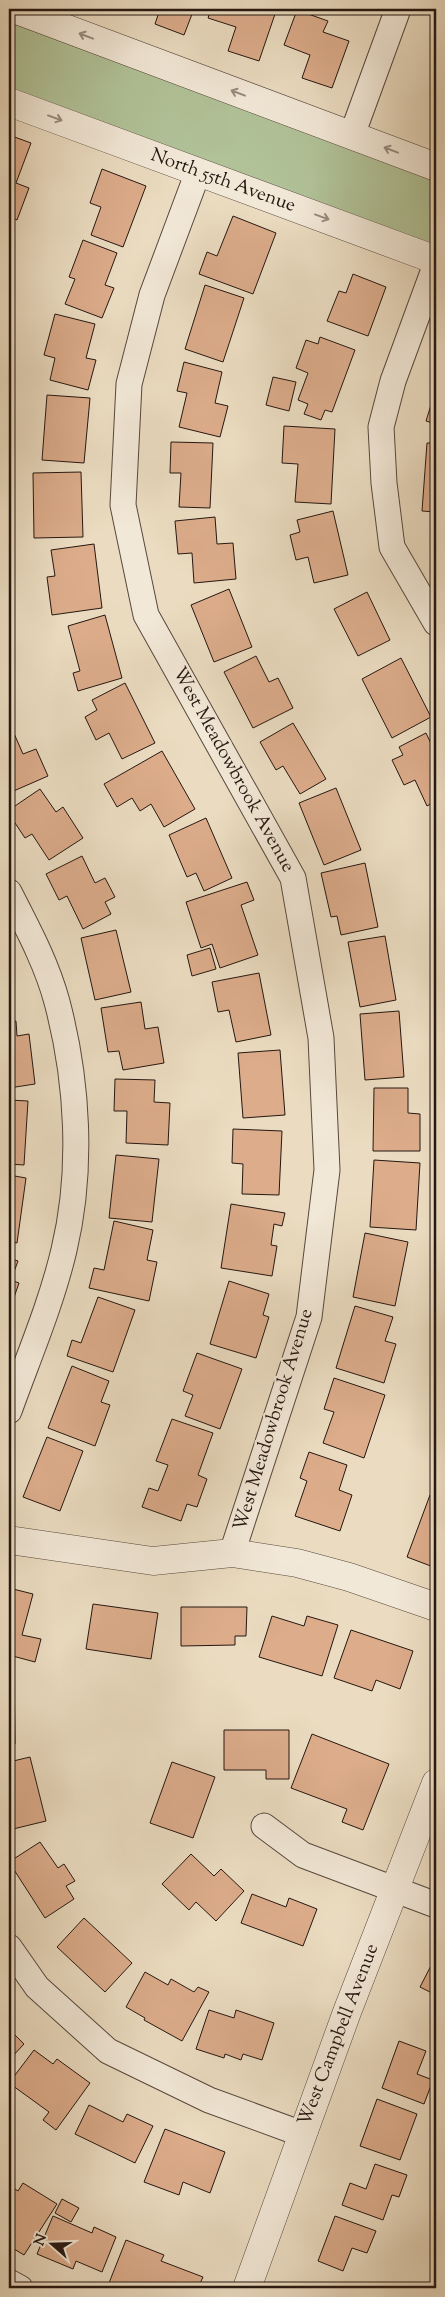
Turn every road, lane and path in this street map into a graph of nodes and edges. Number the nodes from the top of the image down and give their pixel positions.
1 (14, 9) edge
2 (398, 9) edge
3 (9, 102) edge
4 (352, 135) junction
5 (436, 167) edge
6 (198, 172) junction
7 (436, 260) edge
8 (436, 264) edge
9 (436, 623) edge
10 (9, 892) edge
11 (9, 1411) edge
12 (9, 1540) edge
13 (232, 1553) junction
14 (436, 1607) edge
15 (436, 1783) edge
16 (264, 1826) dead end
17 (396, 1888) junction
18 (436, 1905) edge
19 (9, 1947) edge
20 (302, 2134) junction
21 (9, 2282) edge
22 (20, 2288) edge
23 (247, 2288) edge

4 -> 1 street
2 - 4 street
3 -> 6 street, North 55th Avenue
5 -> 4 street
6 -> 7 street, North 55th Avenue
6 - 13 street, West Meadowbrook Avenue
8 - 9 street
10 - 11 street
12 - 13 street
13 - 14 street
15 - 17 street, West Campbell Avenue
16 - 17 street
17 - 18 street
17 - 20 street, West Campbell Avenue
19 - 20 street
20 - 23 street, West Campbell Avenue
21 - 22 street

